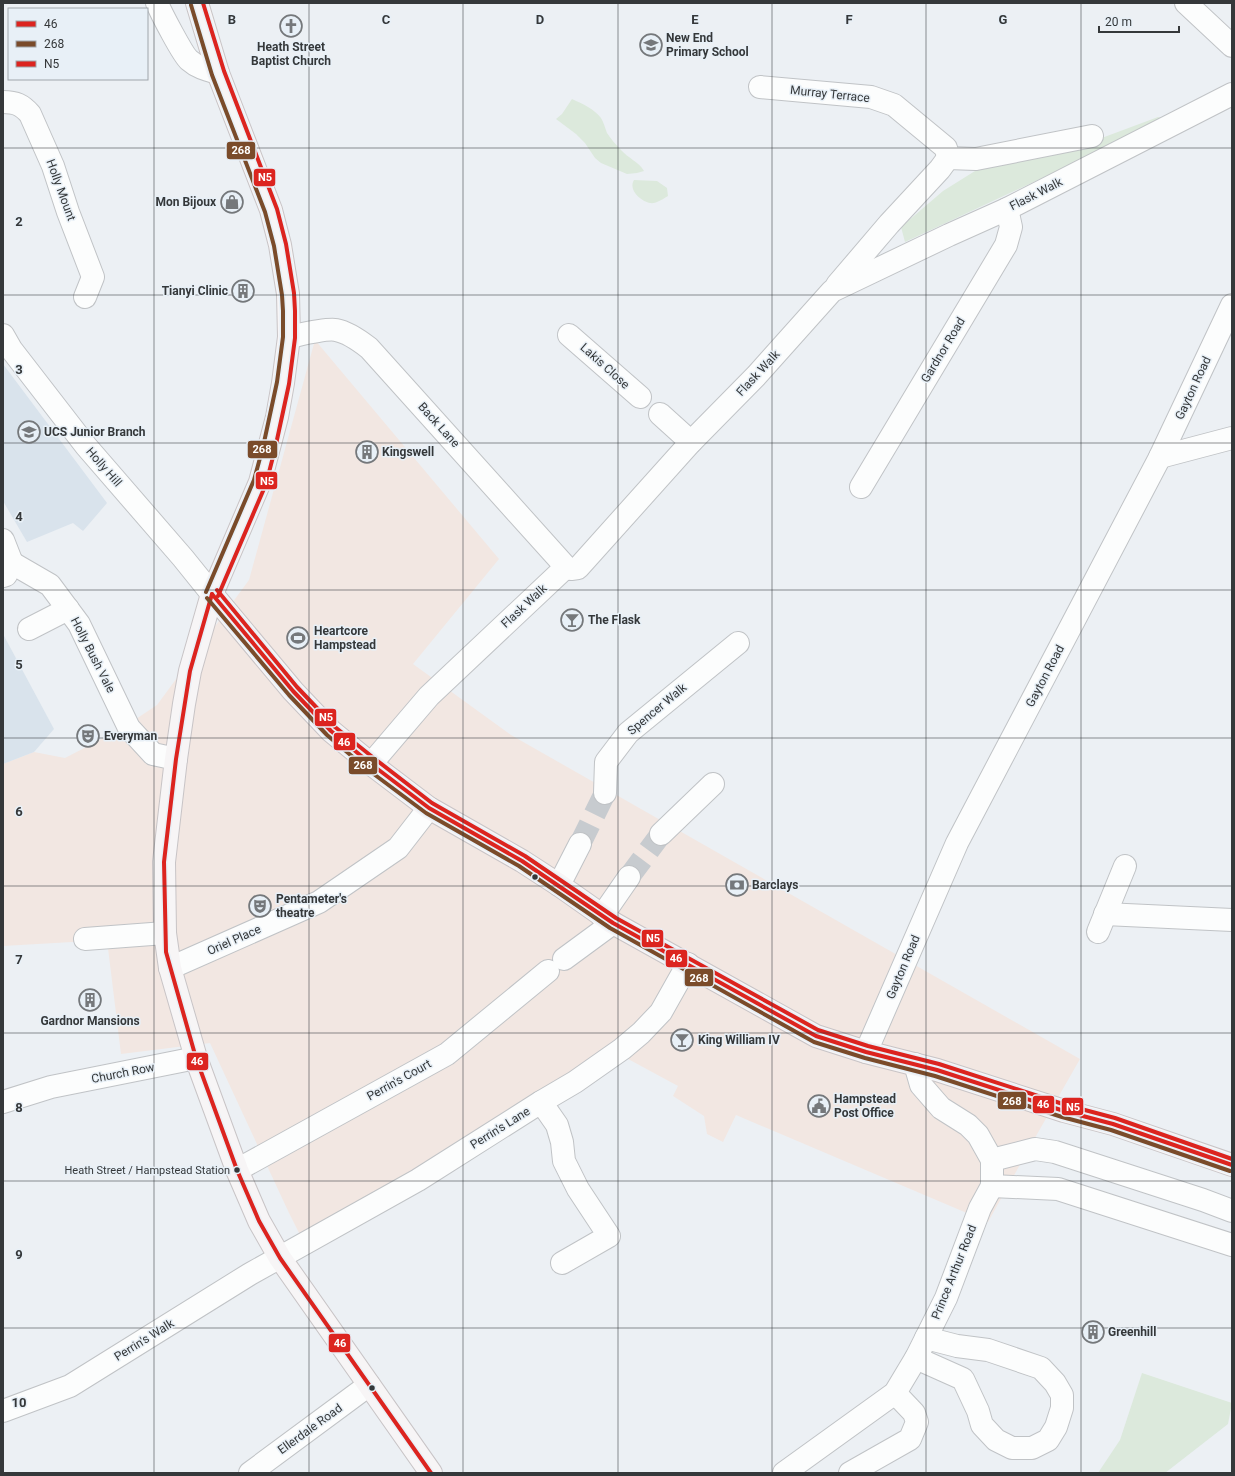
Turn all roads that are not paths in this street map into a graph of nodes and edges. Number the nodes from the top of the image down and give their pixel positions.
1 (157, 3) edge
2 (197, 3) edge
3 (1186, 3) edge
4 (1232, 46) edge
5 (218, 73) junction
6 (760, 87) dead end
7 (1232, 94) edge
8 (3, 102) edge
9 (1092, 136) dead end
10 (948, 158) junction
11 (1007, 209) junction
12 (832, 291) junction
13 (86, 297) dead end
14 (1232, 305) edge
15 (3, 335) edge
16 (569, 335) dead end
17 (289, 337) junction
18 (640, 397) dead end
19 (660, 414) dead end
20 (1232, 438) edge
21 (691, 442) junction
22 (1160, 457) junction
23 (861, 487) dead end
24 (3, 540) edge
25 (566, 567) junction
26 (7, 571) edge
27 (212, 594) junction
28 (68, 609) junction
29 (28, 629) dead end
30 (738, 643) dead end
31 (176, 759) junction
32 (371, 764) junction
33 (713, 784) dead end
34 (605, 793) tunnel mouth
35 (429, 808) junction
36 (661, 834) tunnel mouth
37 (580, 844) tunnel mouth
38 (1125, 866) dead end
39 (629, 877) tunnel mouth
40 (559, 885) junction
41 (608, 919) junction
42 (1227, 920) edge
43 (165, 933) junction
44 (86, 939) dead end
45 (688, 964) junction
46 (170, 968) junction
47 (866, 1052) junction
48 (196, 1058) junction
49 (915, 1064) junction
50 (51, 1087) junction
51 (3, 1088) edge
52 (3, 1102) edge
53 (541, 1102) junction
54 (992, 1160) junction
55 (1232, 1165) edge
56 (237, 1170) junction
57 (992, 1186) junction
58 (1232, 1211) edge
59 (1232, 1245) edge
60 (280, 1258) junction
61 (562, 1263) dead end
62 (926, 1338) junction
63 (916, 1358) junction
64 (369, 1385) junction
65 (895, 1393) junction
66 (3, 1411) edge
67 (250, 1473) edge
68 (431, 1473) edge
69 (784, 1473) edge
70 (850, 1473) edge

1 - 5 street
2 - 5 main road
3 - 4 street
5 - 17 main road
6 - 10 street, Murray Terrace
7 - 11 street, Flask Walk
8 - 13 street, Holly Mount
9 - 10 street
10 - 12 street
11 - 12 street, Flask Walk
11 - 23 street, Gardnor Road
12 - 21 street, Flask Walk
14 - 22 street, Gayton Road
15 - 27 street, Holly Hill
16 - 18 street, Lakis Close
17 - 25 street, Back Lane
17 - 27 main road
19 - 21 street
20 - 22 street
21 - 25 street, Flask Walk
22 - 47 street, Gayton Road
24 - 26 street
25 - 32 street, Flask Walk
26 - 28 street, Holly Bush Vale
27 - 31 main road
27 - 32 main road
28 - 29 street
28 - 31 street, Holly Bush Vale
30 - 34 street, Spencer Walk
31 - 43 main road
32 - 35 main road
33 - 36 street
35 - 40 main road
35 - 46 street, Oriel Place
37 - 40 street
38 - 42 street
39 - 41 street, Perrin's Court
40 - 41 main road
41 - 45 main road
41 - 56 street, Perrin's Court
43 - 44 street
43 - 46 main road
45 - 47 main road
45 - 53 street, Perrin's Lane
46 - 48 main road
47 - 49 main road
48 - 50 street, Church Row
48 - 56 main road
49 - 54 street
49 - 55 main road
50 - 51 street, Church Row
50 - 52 street, Church Row
53 - 60 street, Perrin's Lane
53 - 61 street
54 - 57 street, Prince Arthur Road
54 - 58 street
56 - 60 main road
57 - 59 street
57 - 62 street, Prince Arthur Road
60 - 64 main road
60 - 66 street, Perrin's Walk
62 - 63 street, Prince Arthur Road
62 - 63 street
63 - 65 street, Prince Arthur Road
64 - 67 street, Ellerdale Road
64 - 68 main road
65 - 69 street, Prince Arthur Road
65 - 70 street

